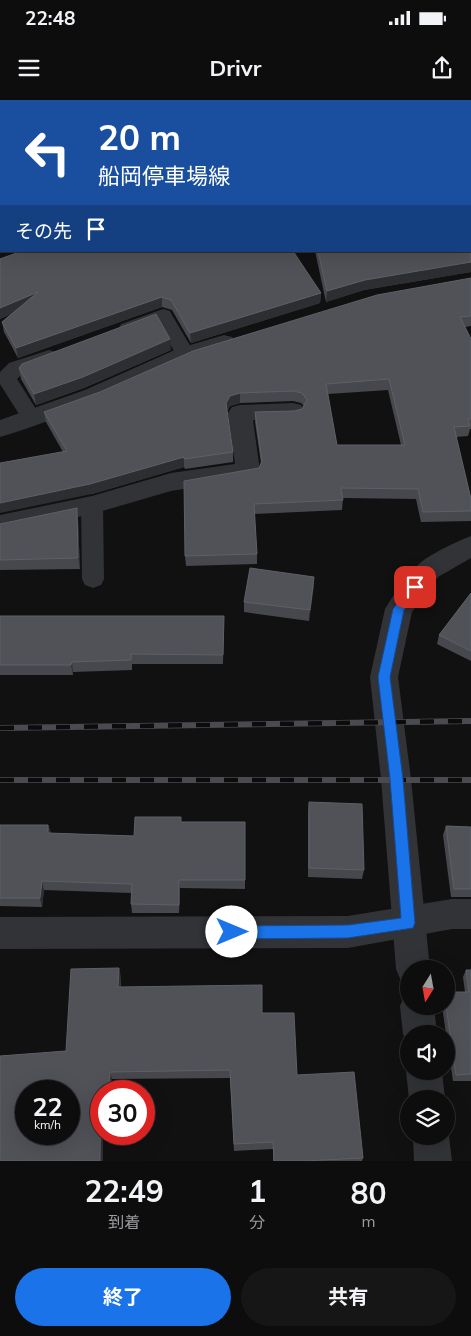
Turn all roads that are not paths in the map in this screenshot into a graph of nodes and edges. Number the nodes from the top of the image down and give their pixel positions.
1 (108, 335) edge
2 (241, 336) edge
3 (62, 351) edge
4 (185, 354) junction
5 (293, 411) edge
6 (31, 418) junction
7 (0, 430) edge
8 (92, 504) junction
9 (0, 524) edge
10 (471, 546) edge
11 (92, 579) dead end
12 (471, 914) edge
13 (408, 923) junction
14 (0, 933) edge
15 (412, 960) edge
16 (432, 1145) edge
17 (433, 1161) edge

1 - 4 lane
2 - 4 street
3 - 6 lane
4 - 6 street
5 - 8 street
6 - 7 street
8 - 9 street
8 - 11 lane
10 - 13 street
12 - 13 street
13 - 14 street
13 - 15 street
16 - 17 street

